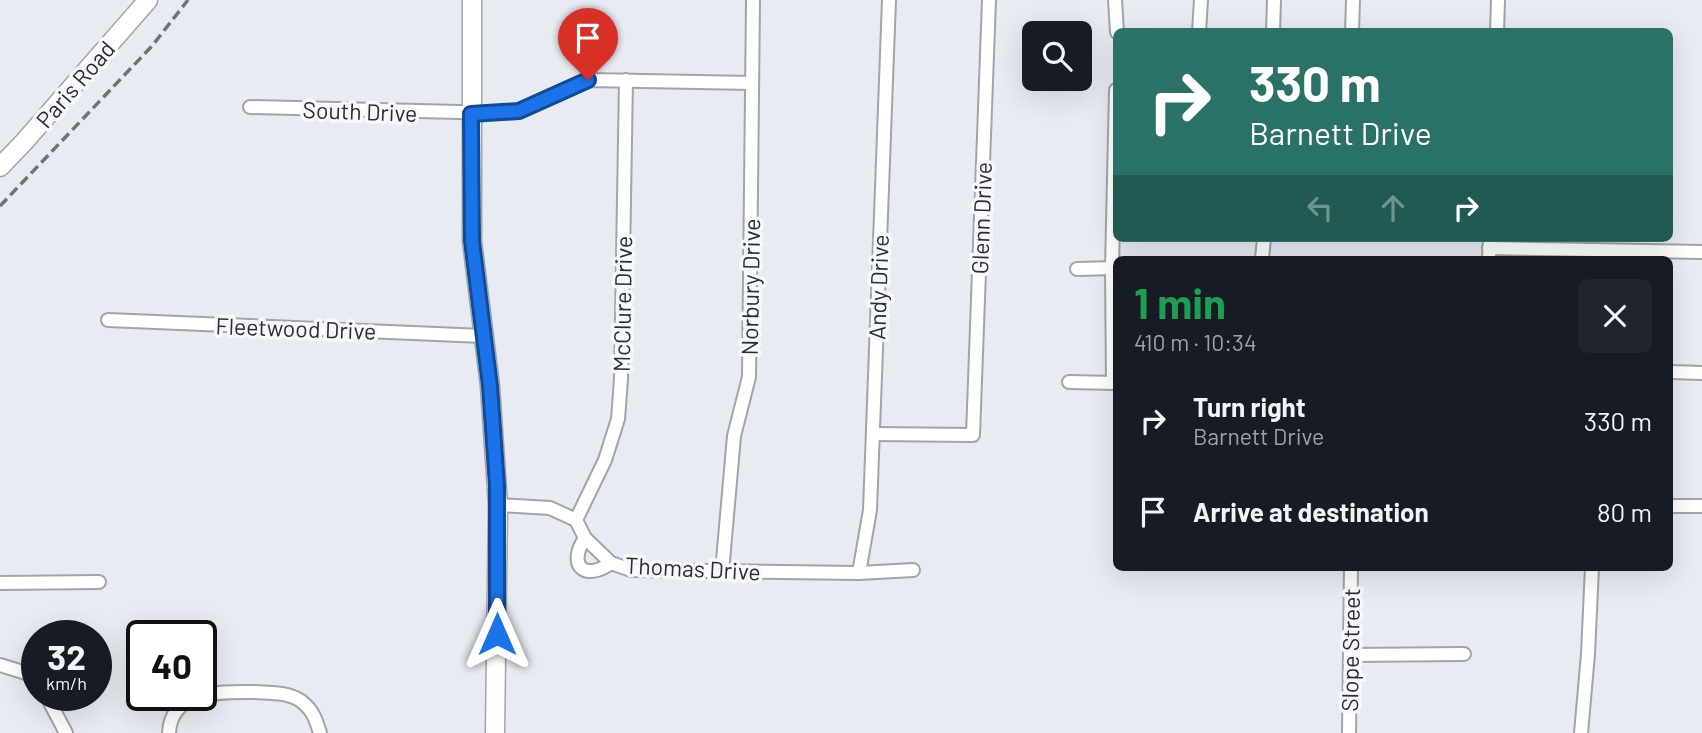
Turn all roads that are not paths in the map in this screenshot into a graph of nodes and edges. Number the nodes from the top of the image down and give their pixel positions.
1 (148, 0) edge
2 (472, 0) edge
3 (753, 0) edge
4 (889, 0) edge
5 (989, 0) edge
6 (1115, 0) edge
7 (1201, 0) edge
8 (1274, 0) edge
9 (1353, 0) edge
10 (1498, 0) edge
11 (1117, 28) edge
12 (1199, 28) edge
13 (1273, 28) edge
14 (1352, 28) edge
15 (1497, 28) edge
16 (626, 80) junction
17 (752, 83) junction
18 (250, 107) dead end
19 (471, 114) junction
20 (0, 167) edge
21 (1489, 248) edge
22 (1702, 252) edge
23 (1113, 268) edge
24 (1077, 269) dead end
25 (108, 320) dead end
26 (483, 336) junction
27 (1673, 372) edge
28 (1702, 373) edge
29 (1069, 382) dead end
30 (1113, 383) edge
31 (873, 434) junction
32 (498, 505) junction
33 (1673, 506) edge
34 (1702, 506) edge
35 (576, 520) junction
36 (585, 538) junction
37 (611, 563) junction
38 (913, 570) dead end
39 (1351, 571) edge
40 (1592, 571) edge
41 (722, 572) junction
42 (859, 573) junction
43 (99, 582) dead end
44 (0, 583) edge
45 (1464, 654) dead end
46 (1350, 655) junction
47 (0, 665) edge
48 (21, 671) edge
49 (54, 711) edge
50 (66, 733) edge
51 (169, 733) edge
52 (320, 733) edge
53 (495, 733) edge
54 (1349, 733) edge
55 (1581, 733) edge

1 - 20 street, Paris Road
2 - 19 street
3 - 17 street, Norbury Drive
4 - 31 street, Andy Drive
5 - 31 street, Glenn Drive
6 - 11 street
7 - 12 street
8 - 13 street
9 - 14 street
10 - 15 street
16 - 17 street, South Drive
16 - 19 street, South Drive
16 - 35 street, McClure Drive
17 - 41 street, Norbury Drive
18 - 19 street, South Drive
19 - 26 street
21 - 22 street
23 - 24 street
25 - 26 street, Fleetwood Drive
26 - 32 street
27 - 28 street
29 - 30 street
31 - 42 street, Andy Drive
32 - 35 street
32 - 53 street
33 - 34 street
35 - 36 street, Thomas Drive
36 - 37 street, Thomas Drive
36 - 37 street
37 - 41 street, Thomas Drive
38 - 42 street, Thomas Drive
39 - 46 street, Slope Street
40 - 55 street
41 - 42 street, Thomas Drive
43 - 44 street
45 - 46 street
46 - 54 street, Slope Street
47 - 48 street
49 - 50 street
51 - 52 street

